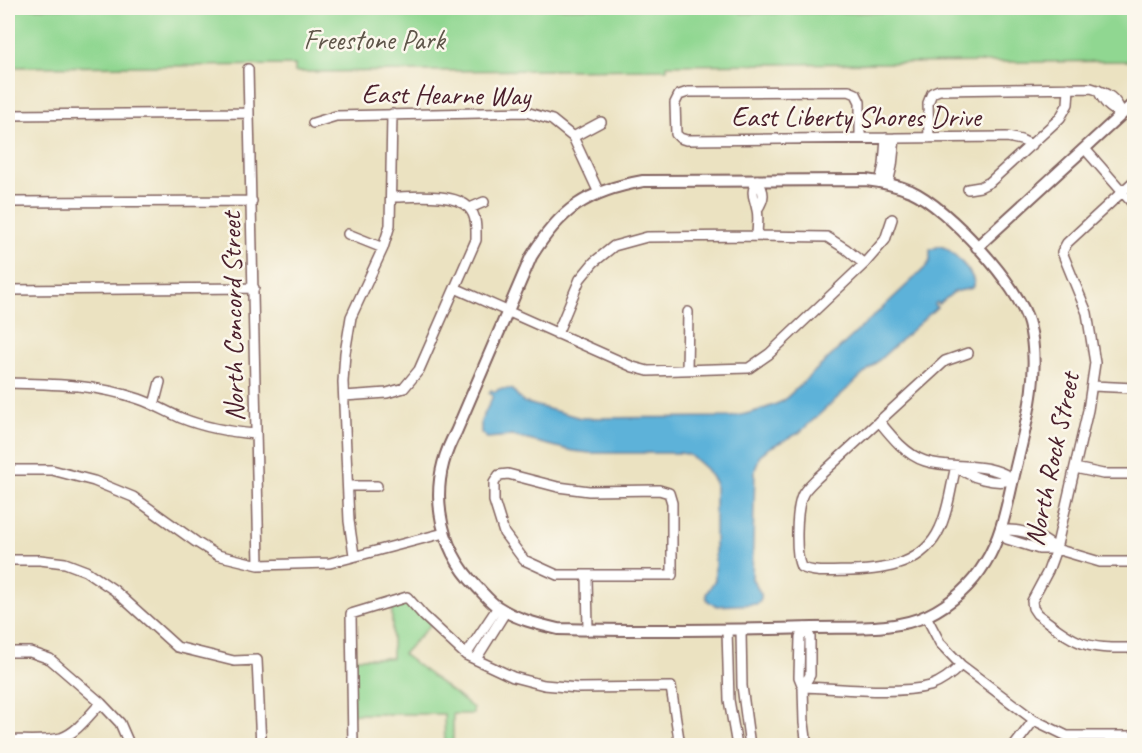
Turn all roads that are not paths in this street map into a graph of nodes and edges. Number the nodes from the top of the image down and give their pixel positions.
1 (248, 69) dead end
2 (1069, 88) junction
3 (1134, 103) edge
4 (249, 113) junction
5 (392, 114) junction
6 (1122, 114) junction
7 (8, 115) edge
8 (601, 122) dead end
9 (314, 123) dead end
10 (573, 137) junction
11 (860, 138) junction
12 (891, 138) junction
13 (929, 138) junction
14 (1032, 145) junction
15 (1085, 149) junction
16 (757, 180) junction
17 (1134, 181) edge
18 (884, 182) junction
19 (968, 189) dead end
20 (1123, 191) junction
21 (599, 193) junction
22 (392, 197) junction
23 (252, 201) junction
24 (8, 202) edge
25 (484, 202) dead end
26 (1134, 205) edge
27 (470, 208) junction
28 (892, 219) dead end
29 (348, 234) dead end
30 (757, 236) junction
31 (977, 247) junction
32 (383, 248) junction
33 (864, 264) junction
34 (254, 288) junction
35 (455, 288) junction
36 (8, 290) edge
37 (508, 310) junction
38 (687, 312) dead end
39 (558, 334) junction
40 (968, 353) dead end
41 (687, 370) junction
42 (160, 382) dead end
43 (8, 383) edge
44 (1093, 386) junction
45 (1134, 388) edge
46 (344, 396) junction
47 (154, 405) junction
48 (879, 421) junction
49 (256, 434) junction
50 (956, 466) junction
51 (1075, 468) junction
52 (8, 470) edge
53 (1134, 474) edge
54 (1013, 479) junction
55 (348, 486) junction
56 (377, 486) dead end
57 (1000, 531) junction
58 (444, 533) junction
59 (1056, 549) junction
60 (354, 555) junction
61 (8, 560) edge
62 (1134, 562) edge
63 (259, 565) junction
64 (587, 576) junction
65 (502, 609) junction
66 (926, 616) junction
67 (805, 628) junction
68 (588, 630) junction
69 (735, 631) junction
70 (1134, 648) edge
71 (8, 652) edge
72 (471, 657) junction
73 (961, 665) junction
74 (803, 687) junction
75 (101, 703) junction
76 (1034, 720) junction
77 (1134, 736) edge
78 (8, 740) edge
79 (261, 745) edge
80 (1015, 745) edge
81 (130, 746) edge
82 (255, 746) edge
83 (353, 746) edge
84 (680, 746) edge
85 (737, 746) edge
86 (750, 746) edge
87 (807, 746) edge

1 - 4 street, North Concord Street
2 - 6 street
2 - 13 street
2 - 14 street
3 - 6 street
4 - 7 street
4 - 23 street, North Concord Street
5 - 9 street, East Hearne Way
5 - 10 street, East Hearne Way
5 - 22 street
6 - 15 street
8 - 10 street
10 - 21 street, East Hearne Way
11 - 11 street, East Liberty Shores Drive
11 - 12 street, East Liberty Shores Drive
12 - 13 street, East Liberty Shores Drive
12 - 18 street
13 - 14 street, East Liberty Shores Drive
14 - 19 street
15 - 20 street
15 - 31 street
16 - 18 street
16 - 21 street
16 - 30 street
17 - 20 street
18 - 31 street
20 - 26 street
20 - 44 street, North Rock Street
21 - 37 street
22 - 27 street
22 - 32 street
23 - 24 street
23 - 34 street, North Concord Street
25 - 27 street
27 - 35 street
28 - 33 street
29 - 32 street
30 - 33 street
30 - 39 street
31 - 54 street
32 - 46 street
33 - 41 street
34 - 36 street
34 - 49 street, North Concord Street
35 - 37 street
35 - 46 street
37 - 39 street
37 - 58 street
38 - 41 street
39 - 41 street
40 - 48 street
42 - 47 street
43 - 47 street
44 - 45 street
44 - 51 street, North Rock Street
46 - 55 street
47 - 49 street
48 - 50 street
48 - 50 street
49 - 63 street, North Concord Street
50 - 54 street
51 - 53 street
51 - 59 street, North Rock Street
52 - 63 street
54 - 57 street
55 - 56 street
55 - 60 street
57 - 59 street
57 - 66 street
58 - 60 street
58 - 65 street
59 - 62 street
59 - 70 street, North Rock Street
60 - 63 street
61 - 79 street
64 - 64 street
64 - 68 street
65 - 68 street
65 - 72 street
66 - 67 street
66 - 73 street
67 - 69 street
67 - 74 street
68 - 69 street
69 - 85 street
69 - 86 street
71 - 75 street
72 - 83 street
72 - 84 street
73 - 74 street
73 - 76 street
74 - 87 street
75 - 78 street
75 - 81 street
76 - 77 street
76 - 80 street
79 - 82 street

